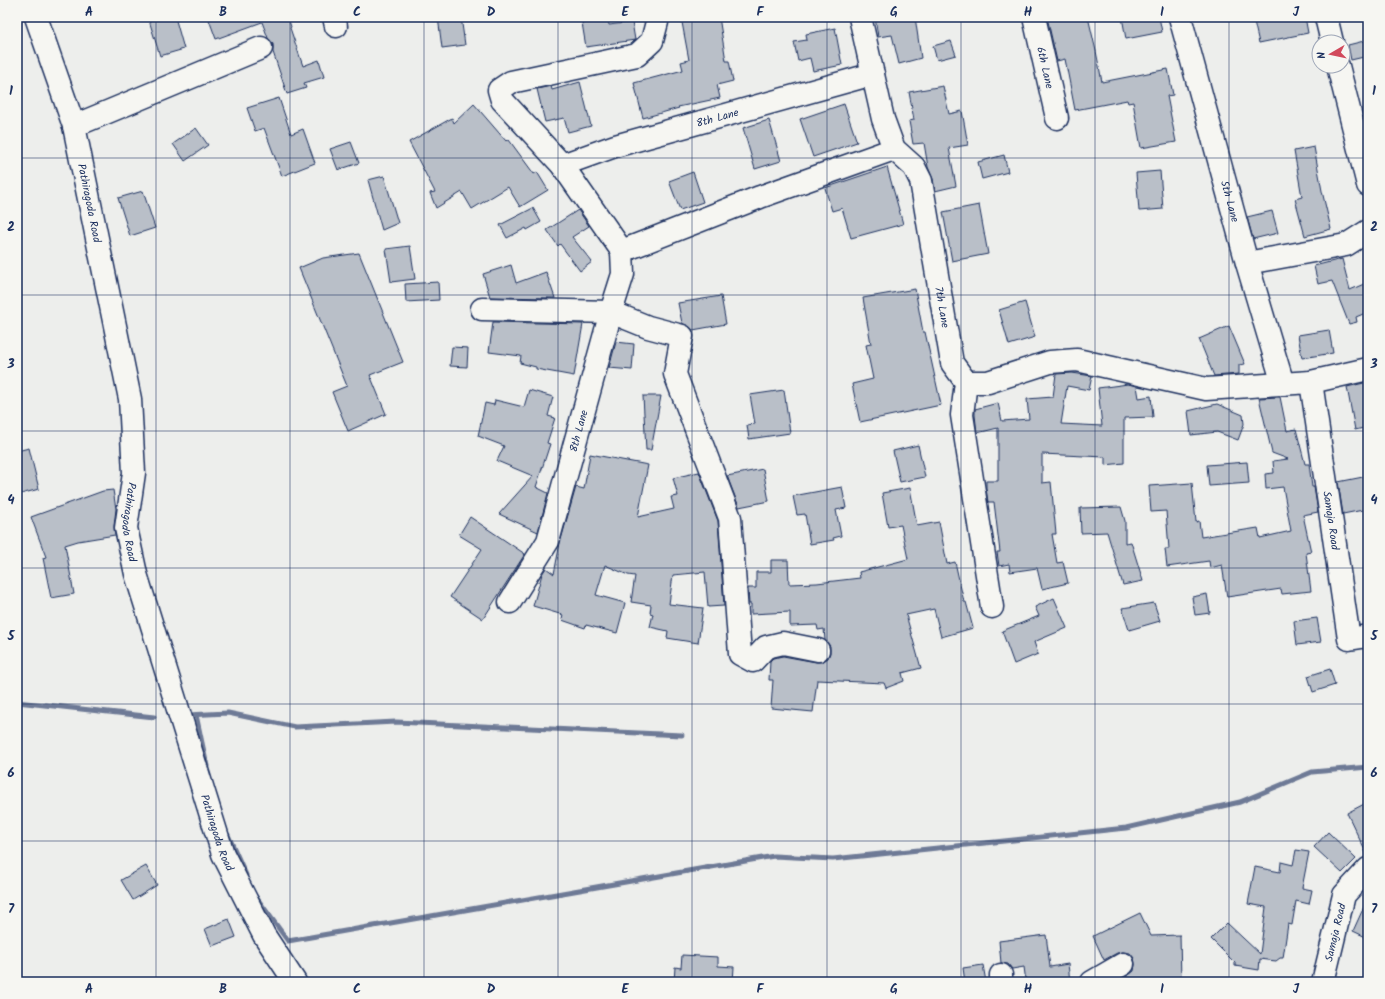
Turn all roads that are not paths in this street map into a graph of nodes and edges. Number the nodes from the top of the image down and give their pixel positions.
1 (36, 17) edge
2 (656, 17) edge
3 (860, 17) edge
4 (1034, 17) edge
5 (1180, 17) edge
6 (1326, 17) edge
7 (1330, 34) edge
8 (261, 48) dead end
9 (873, 74) junction
10 (1340, 74) edge
11 (1057, 118) dead end
12 (74, 126) junction
13 (894, 149) junction
14 (562, 165) junction
15 (1367, 181) edge
16 (1368, 231) edge
17 (622, 251) junction
18 (1247, 263) junction
19 (482, 309) dead end
20 (611, 312) junction
21 (1368, 369) edge
22 (966, 382) junction
23 (1311, 382) junction
24 (1283, 384) junction
25 (510, 602) dead end
26 (992, 607) dead end
27 (1368, 636) edge
28 (818, 650) dead end
29 (1368, 869) edge
30 (1123, 964) dead end
31 (295, 982) edge
32 (1092, 982) edge
33 (1323, 982) edge

1 - 12 street, Pathiragoda Road
2 - 14 street
3 - 9 street, 7th Lane
4 - 11 street, 6th Lane
5 - 18 street, 5th Lane
6 - 7 street
8 - 12 street
9 - 13 street, 7th Lane
9 - 14 street, 8th Lane
10 - 15 street
12 - 31 street, Pathiragoda Road
13 - 17 street
13 - 22 street, 7th Lane
14 - 17 street
16 - 18 street
17 - 20 street, 8th Lane
18 - 24 street, 5th Lane
19 - 20 street
20 - 25 street, 8th Lane
20 - 28 street
21 - 23 street
22 - 24 street
22 - 26 street
23 - 24 street
23 - 27 street, Samaja Road
29 - 33 street, Samaja Road
30 - 32 street

